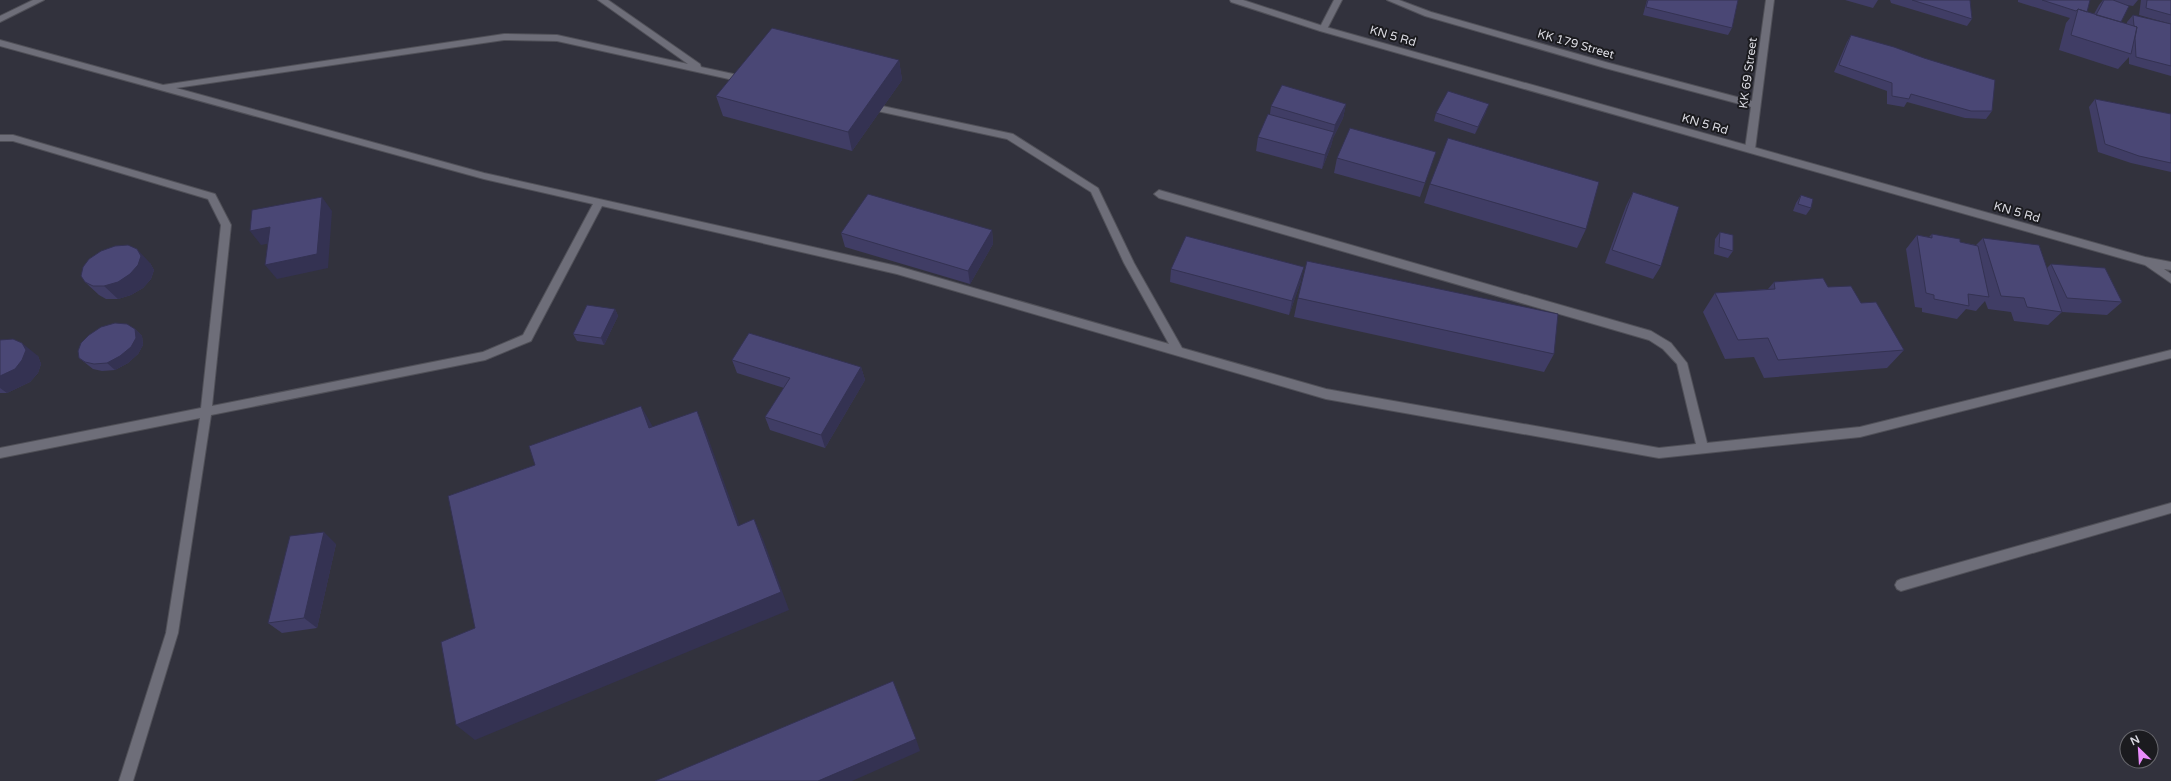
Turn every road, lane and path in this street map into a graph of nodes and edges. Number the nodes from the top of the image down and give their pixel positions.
1 (40, 0) edge
2 (602, 0) edge
3 (1234, 0) edge
4 (1338, 0) edge
5 (1391, 0) edge
6 (1770, 0) edge
7 (0, 19) edge
8 (1323, 29) junction
9 (0, 43) edge
10 (702, 70) junction
11 (756, 82) edge
12 (160, 87) junction
13 (856, 103) edge
14 (1756, 105) junction
15 (0, 138) edge
16 (1750, 149) junction
17 (1159, 194) dead end
18 (598, 202) junction
19 (2146, 261) junction
20 (2171, 266) edge
21 (2171, 279) edge
22 (1178, 351) junction
23 (2171, 354) edge
24 (206, 412) junction
25 (1703, 448) junction
26 (0, 454) edge
27 (2171, 508) edge
28 (1901, 585) dead end
29 (126, 781) edge

1 - 7 main road
2 - 10 main road
3 - 8 main road, KN 5 Rd
4 - 8 main road
5 - 14 main road, KK 179 Street
6 - 14 main road, KK 69 Street
8 - 16 main road, KN 5 Rd
9 - 12 main road
10 - 11 main road
10 - 12 main road
12 - 18 main road
13 - 22 main road
14 - 16 main road, KK 69 Street
15 - 24 main road
16 - 19 main road, KN 5 Rd
17 - 25 main road
18 - 22 main road
18 - 24 main road
19 - 20 main road, KN 5 Rd
19 - 21 main road
22 - 25 main road
23 - 25 main road
24 - 26 main road
24 - 29 main road
27 - 28 main road

